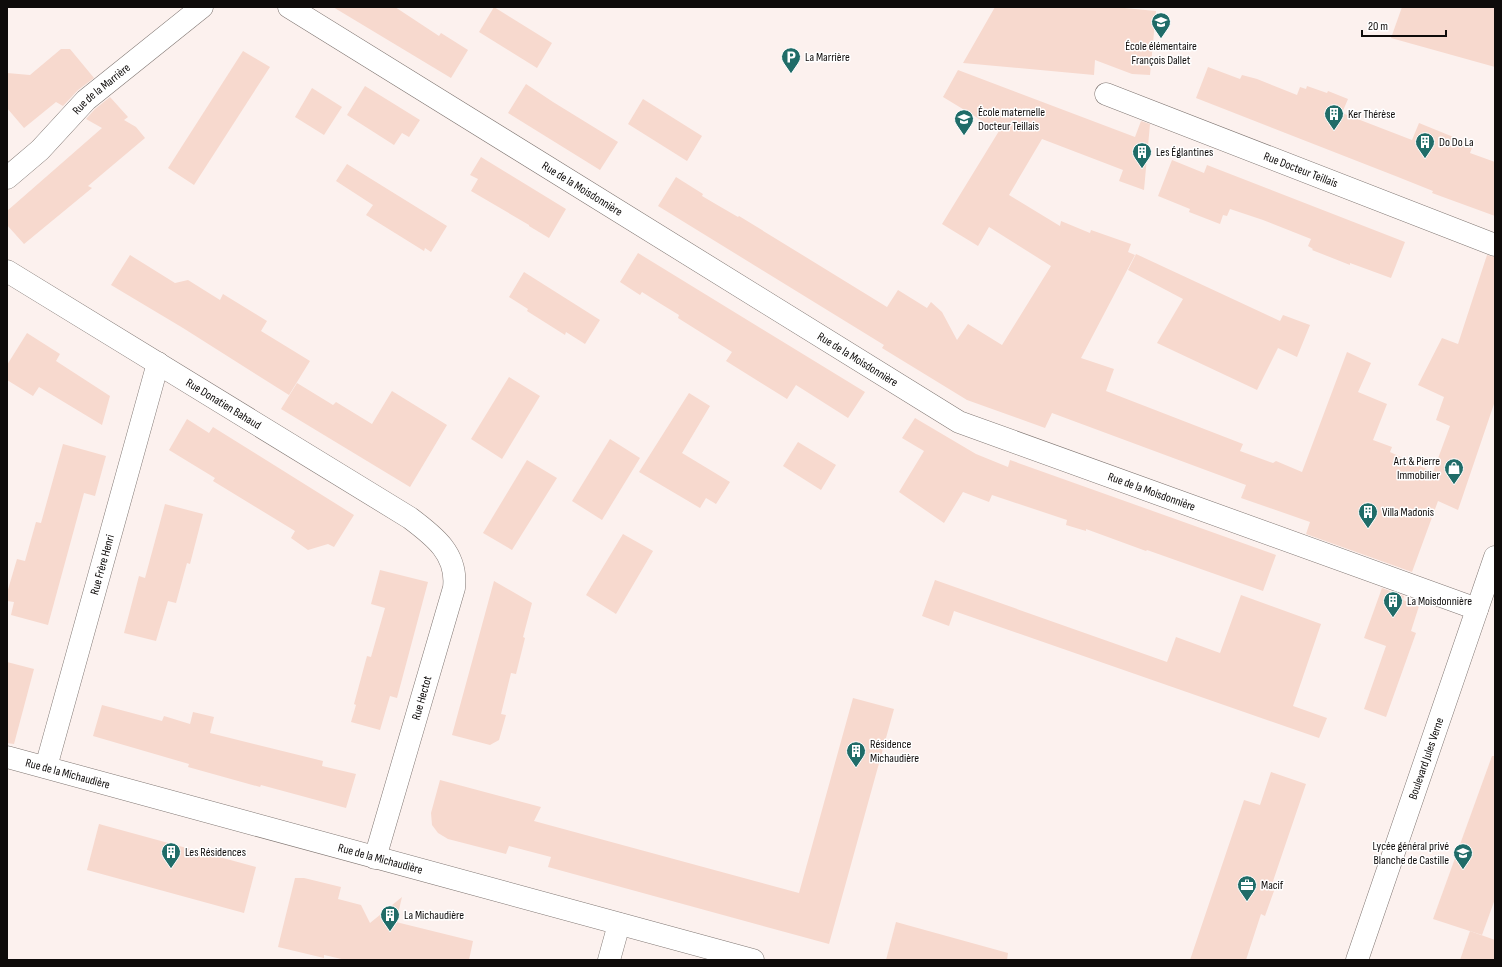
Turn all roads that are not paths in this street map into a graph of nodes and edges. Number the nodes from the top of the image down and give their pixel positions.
1 (202, 7) edge
2 (288, 7) edge
3 (1106, 94) dead end
4 (7, 178) edge
5 (1495, 246) edge
6 (7, 271) edge
7 (158, 362) junction
8 (438, 540) joint
9 (1495, 557) edge
10 (1477, 609) junction
11 (7, 757) edge
12 (46, 767) junction
13 (375, 858) junction
14 (619, 924) junction
15 (609, 960) edge
16 (753, 960) edge
17 (1357, 960) edge

1 - 4 street, Rue de la Marrière
2 - 10 street, Rue de la Moisdonnière
3 - 5 street, Rue Docteur Teillais
6 - 7 street, Rue Donatien Bahaud
7 - 8 street, Rue Donatien Bahaud
7 - 12 street, Rue Frère Henri
8 - 13 street, Rue Hectot
9 - 10 street, Boulevard Jules Verne
10 - 17 street, Boulevard Jules Verne
11 - 12 street, Rue de la Michaudière
12 - 13 street, Rue de la Michaudière
13 - 14 street, Rue de la Michaudière
14 - 15 street
14 - 16 street, Rue de la Michaudière

